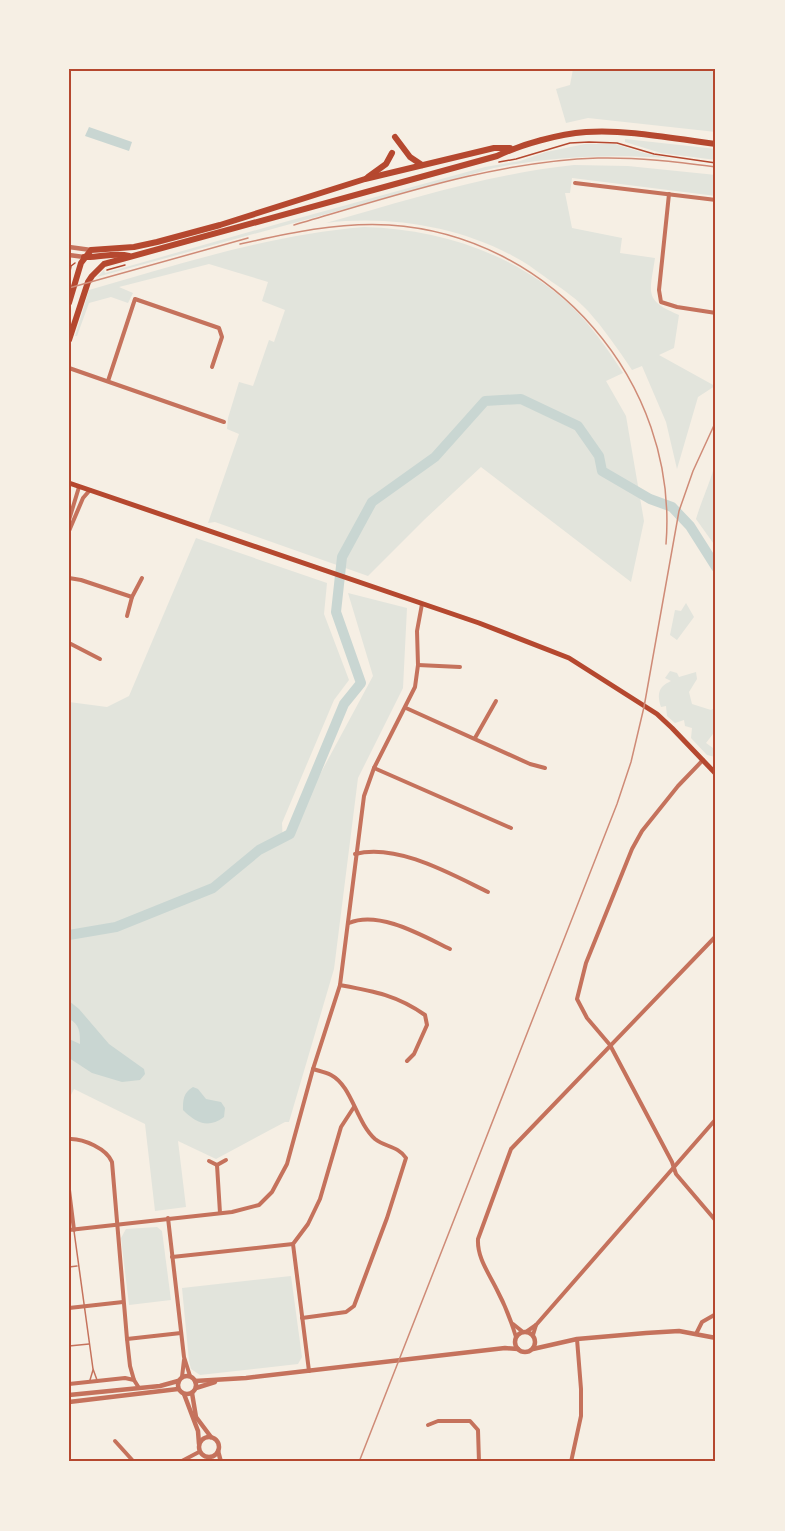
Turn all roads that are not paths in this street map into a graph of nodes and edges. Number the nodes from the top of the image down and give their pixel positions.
1 (395, 137) dead end
2 (716, 144) edge
3 (513, 148) junction
4 (392, 153) dead end
5 (422, 165) junction
6 (365, 179) junction
7 (575, 183) dead end
8 (669, 194) junction
9 (716, 200) edge
10 (69, 247) edge
11 (91, 250) junction
12 (69, 255) edge
13 (130, 257) junction
14 (82, 260) junction
15 (69, 303) edge
16 (716, 313) edge
17 (69, 340) edge
18 (212, 367) dead end
19 (69, 368) edge
20 (108, 381) junction
21 (224, 422) dead end
22 (69, 483) edge
23 (79, 487) junction
24 (90, 490) junction
25 (69, 520) edge
26 (69, 531) edge
27 (69, 578) edge
28 (142, 578) dead end
29 (132, 597) junction
30 (422, 604) junction
31 (127, 616) dead end
32 (69, 643) edge
33 (100, 659) dead end
34 (418, 665) junction
35 (460, 666) dead end
36 (496, 701) dead end
37 (406, 708) junction
38 (475, 738) junction
39 (704, 759) junction
40 (374, 768) junction
41 (544, 768) dead end
42 (716, 774) edge
43 (511, 828) dead end
44 (355, 854) junction
45 (488, 892) dead end
46 (348, 923) junction
47 (716, 936) edge
48 (450, 949) dead end
49 (340, 985) junction
50 (610, 1045) junction
51 (407, 1061) dead end
52 (313, 1069) junction
53 (354, 1107) junction
54 (716, 1119) edge
55 (69, 1139) edge
56 (226, 1160) dead end
57 (208, 1161) dead end
58 (217, 1165) junction
59 (674, 1167) junction
60 (69, 1190) edge
61 (220, 1213) junction
62 (168, 1218) junction
63 (716, 1221) edge
64 (116, 1225) junction
65 (71, 1230) edge
66 (293, 1244) junction
67 (172, 1257) junction
68 (78, 1266) junction
69 (69, 1267) edge
70 (123, 1302) junction
71 (86, 1306) junction
72 (69, 1308) edge
73 (716, 1314) edge
74 (302, 1318) junction
75 (512, 1323) junction
76 (536, 1324) junction
77 (525, 1332) junction
78 (181, 1333) junction
79 (696, 1334) junction
80 (534, 1337) junction
81 (716, 1338) edge
82 (127, 1339) junction
83 (515, 1339) junction
84 (577, 1339) junction
85 (89, 1344) junction
86 (548, 1344) junction
87 (69, 1346) edge
88 (505, 1348) junction
89 (518, 1349) junction
90 (533, 1349) junction
91 (184, 1357) junction
92 (130, 1366) junction
93 (93, 1369) junction
94 (309, 1371) junction
95 (190, 1376) junction
96 (125, 1378) junction
97 (180, 1379) junction
98 (134, 1380) junction
99 (223, 1380) junction
100 (98, 1381) junction
101 (195, 1381) junction
102 (90, 1382) junction
103 (69, 1384) edge
104 (139, 1388) junction
105 (178, 1389) junction
106 (194, 1390) junction
107 (184, 1394) junction
108 (69, 1395) edge
109 (69, 1402) edge
110 (428, 1425) dead end
111 (211, 1437) junction
112 (115, 1441) dead end
113 (199, 1444) junction
114 (218, 1451) junction
115 (199, 1452) junction
116 (211, 1460) edge
117 (134, 1462) edge
118 (180, 1462) edge
119 (221, 1462) edge
120 (479, 1462) edge
121 (571, 1462) edge

1 - 5 highway
2 - 3 highway
3 - 5 highway
3 - 13 highway
4 - 6 highway
5 - 6 highway
6 - 11 highway
7 - 8 street
8 - 9 street
8 - 16 street
10 - 11 street
11 - 14 highway
12 - 14 street
13 - 14 highway
13 - 17 highway
14 - 15 highway
18 - 20 street
19 - 20 street
20 - 21 street
22 - 23 main road
23 - 24 main road
23 - 25 street
24 - 26 street
24 - 30 main road
27 - 29 street
28 - 29 street
29 - 31 street
30 - 34 street
30 - 39 main road
32 - 33 street
34 - 35 street
34 - 37 street
36 - 38 street
37 - 38 street
37 - 40 street
38 - 41 street
39 - 42 main road
39 - 50 street
40 - 43 street
40 - 44 street
44 - 45 street
44 - 46 street
46 - 48 street
46 - 49 street
47 - 50 street
49 - 51 street
49 - 52 street
50 - 59 street
50 - 75 street
52 - 53 street
52 - 61 street
53 - 66 street
53 - 74 street
54 - 59 street
55 - 64 street
56 - 58 street
57 - 58 street
58 - 61 street
59 - 63 street
59 - 76 street
60 - 65 street
61 - 62 street
62 - 64 street
62 - 67 street
64 - 65 street
64 - 70 street
65 - 68 lane
66 - 67 street
66 - 74 street
67 - 78 street
68 - 69 lane
68 - 71 lane
70 - 71 street
70 - 82 street
71 - 72 street
71 - 85 lane
73 - 79 street
74 - 94 street
75 - 77 street
75 - 83 street
76 - 77 street
76 - 80 street
77 - 80 street
77 - 83 street
78 - 82 street
78 - 91 street
79 - 81 street
79 - 84 street
80 - 86 street
80 - 90 street
82 - 92 street
83 - 88 street
83 - 89 street
84 - 86 street
84 - 121 street
85 - 87 lane
85 - 93 lane
86 - 90 street
88 - 89 street
88 - 94 street
89 - 90 street
91 - 95 street
91 - 97 street
92 - 96 street
92 - 98 street
93 - 100 lane
93 - 102 lane
94 - 99 street
95 - 97 street
95 - 101 street
96 - 98 street
96 - 100 street
97 - 104 street
97 - 105 street
98 - 104 street
99 - 101 street
99 - 106 street
100 - 102 street
101 - 106 street
102 - 103 street
104 - 108 street
105 - 107 street
105 - 109 street
106 - 107 street
106 - 111 street
107 - 113 street
110 - 120 street
111 - 113 street
111 - 114 street
112 - 117 street
113 - 115 street
114 - 116 street
114 - 119 street
115 - 116 street
115 - 118 street

